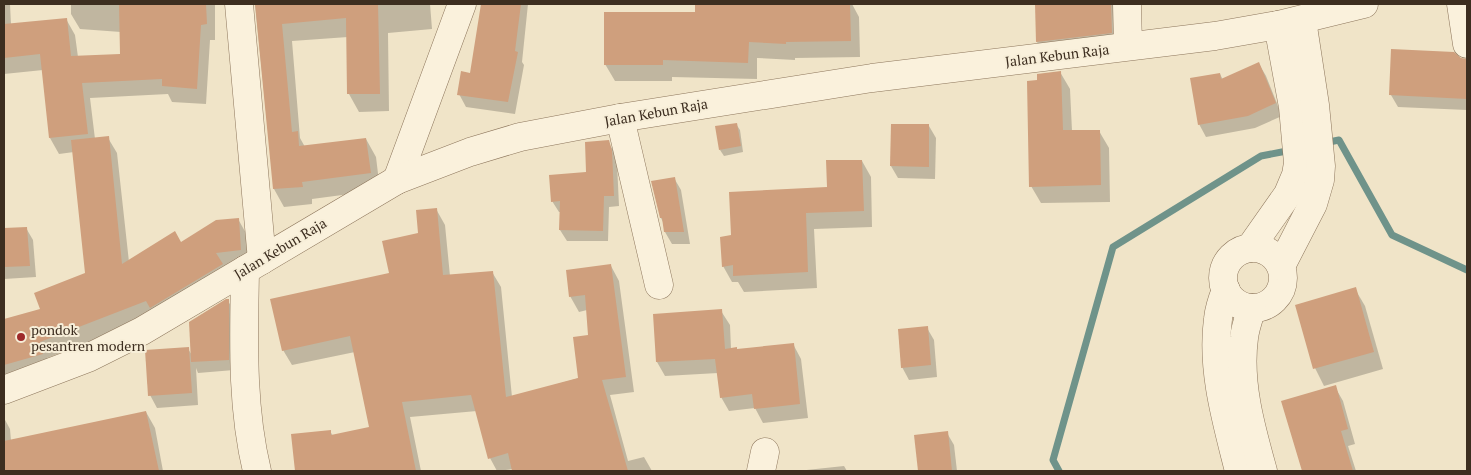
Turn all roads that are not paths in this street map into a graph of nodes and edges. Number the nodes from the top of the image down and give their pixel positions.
1 (239, 4) edge
2 (462, 4) edge
3 (1127, 4) edge
4 (1364, 4) edge
5 (1461, 4) edge
6 (1290, 23) junction
7 (1467, 44) edge
8 (1128, 46) junction
9 (620, 118) junction
10 (1310, 165) junction
11 (396, 180) junction
12 (1250, 248) junction
13 (254, 265) junction
14 (1281, 266) junction
15 (659, 285) dead end
16 (1226, 290) junction
17 (1252, 308) junction
18 (4, 390) edge
19 (257, 471) edge
20 (1239, 471) edge
21 (1263, 471) edge

1 - 13 street
2 - 11 street
3 - 8 street
4 - 6 street, Jalan Kebun Raja
5 - 7 street
6 - 8 street, Jalan Kebun Raja
6 - 10 street
8 - 9 street, Jalan Kebun Raja
9 - 11 street, Jalan Kebun Raja
9 - 15 street
10 - 12 street
10 - 14 street
11 - 13 street, Jalan Kebun Raja
12 - 14 street
12 - 16 street
13 - 18 street, Jalan Kebun Raja
13 - 19 street
14 - 17 street
16 - 17 street
16 - 20 street
17 - 21 street

